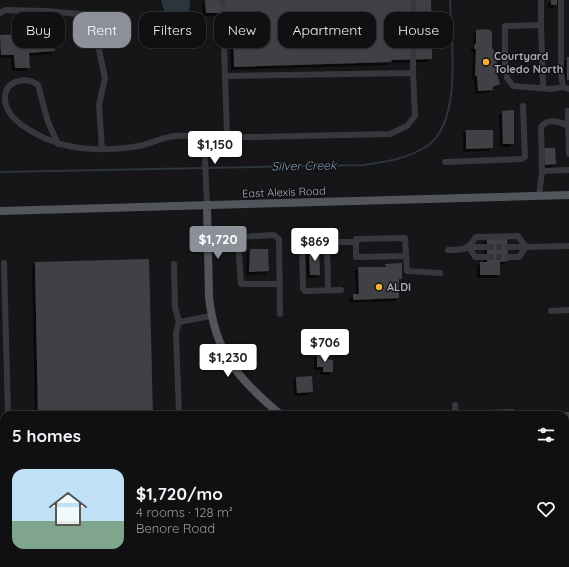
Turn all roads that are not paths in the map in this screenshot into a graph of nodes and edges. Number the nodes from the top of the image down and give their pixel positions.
1 (413, 0) edge
2 (541, 0) edge
3 (561, 0) edge
4 (0, 12) edge
5 (541, 25) junction
6 (225, 48) edge
7 (505, 65) tunnel mouth
8 (413, 73) junction
9 (226, 76) junction
10 (508, 78) dead end
11 (543, 87) junction
12 (566, 88) edge
13 (523, 106) dead end
14 (568, 110) dead end
15 (568, 126) edge
16 (227, 137) junction
17 (204, 138) junction
18 (58, 144) junction
19 (102, 149) junction
20 (569, 154) edge
21 (445, 162) dead end
22 (569, 170) edge
23 (542, 171) junction
24 (539, 195) junction
25 (569, 195) edge
26 (207, 205) junction
27 (0, 211) edge
28 (327, 242) junction
29 (356, 242) junction
30 (569, 246) edge
31 (469, 247) junction
32 (487, 247) tunnel mouth
33 (507, 247) tunnel mouth
34 (526, 247) junction
35 (448, 250) dead end
36 (406, 256) junction
37 (487, 257) tunnel mouth
38 (508, 257) tunnel mouth
39 (4, 263) dead end
40 (174, 264) dead end
41 (440, 273) dead end
42 (280, 284) junction
43 (328, 290) junction
44 (341, 290) dead end
45 (569, 310) edge
46 (551, 311) dead end
47 (280, 314) dead end
48 (211, 316) junction
49 (179, 322) junction
50 (455, 405) dead end
51 (8, 411) edge
52 (180, 411) edge
53 (277, 411) edge
54 (455, 411) edge

1 - 8 street
2 - 5 street
3 - 12 street
4 - 19 street
5 - 7 street
5 - 11 street
6 - 9 street
8 - 9 street
8 - 16 street
9 - 16 street
10 - 11 street
11 - 12 street
13 - 21 street
14 - 15 street
15 - 20 street
15 - 23 street
16 - 17 street
17 - 19 street
17 - 26 street
18 - 18 street
18 - 19 street
22 - 23 street
23 - 24 street
24 - 25 main road, East Alexis Road
24 - 26 main road, East Alexis Road
26 - 27 main road, East Alexis Road
26 - 48 main road
28 - 29 street
28 - 43 street
28 - 43 street
29 - 36 street
29 - 36 street
30 - 34 street
31 - 32 street
31 - 34 street
31 - 35 street
31 - 37 street
33 - 34 street
34 - 38 street
36 - 41 street
39 - 51 street
40 - 49 street
42 - 42 street
42 - 47 street
43 - 44 street
45 - 46 street
48 - 49 street
48 - 53 main road
49 - 52 street
50 - 54 street

